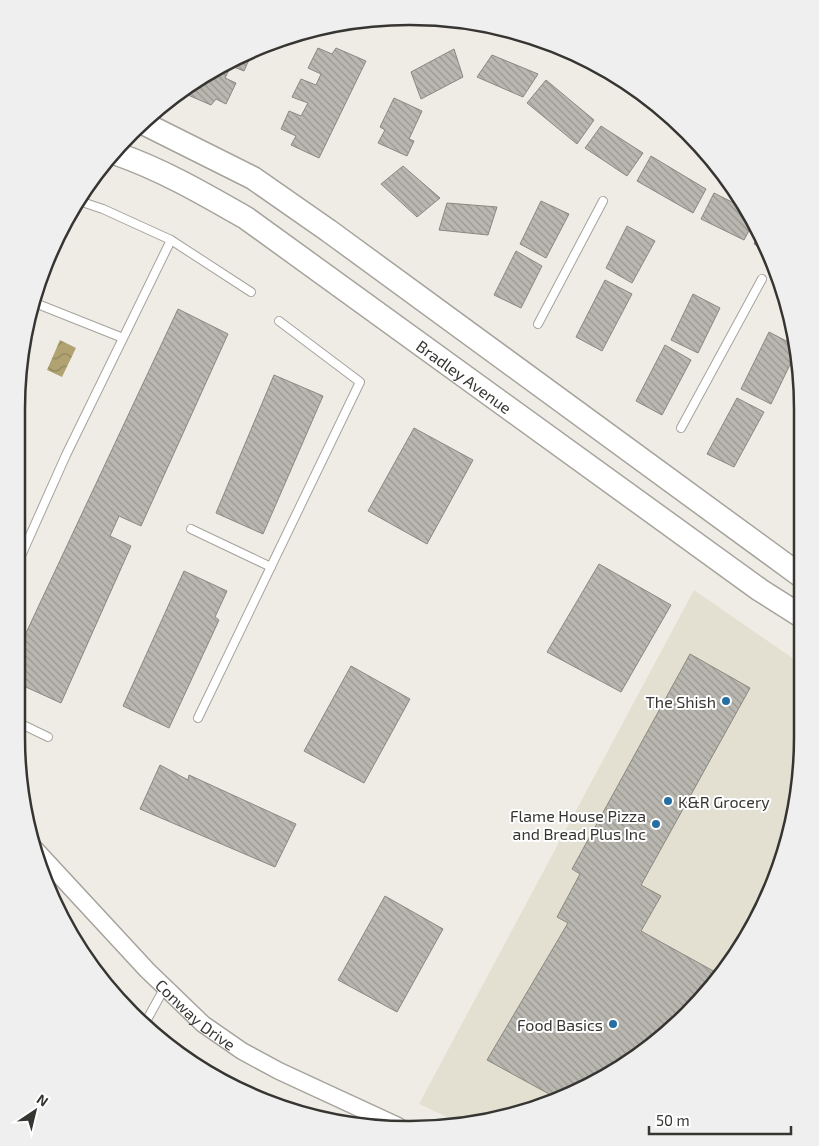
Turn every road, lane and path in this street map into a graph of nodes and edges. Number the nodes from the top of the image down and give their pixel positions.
1 (150, 126) edge
2 (121, 155) edge
3 (603, 201) dead end
4 (86, 203) edge
5 (171, 240) junction
6 (762, 278) dead end
7 (251, 292) dead end
8 (40, 305) edge
9 (279, 321) dead end
10 (538, 324) dead end
11 (123, 338) junction
12 (681, 428) dead end
13 (191, 529) dead end
14 (25, 547) edge
15 (271, 568) junction
16 (794, 571) edge
17 (794, 611) edge
18 (198, 718) dead end
19 (25, 726) edge
20 (48, 737) dead end
21 (46, 862) edge
22 (165, 987) junction
23 (148, 1018) edge
24 (382, 1120) edge

1 - 16 main road
2 - 17 main road, Bradley Avenue
3 - 10 lane
4 - 5 lane
5 - 7 lane
5 - 11 lane
6 - 12 lane
8 - 11 lane
9 - 15 lane
11 - 14 lane
13 - 15 lane
15 - 18 lane
19 - 20 lane
21 - 22 street, Conway Drive
22 - 23 lane
22 - 24 street, Conway Drive

